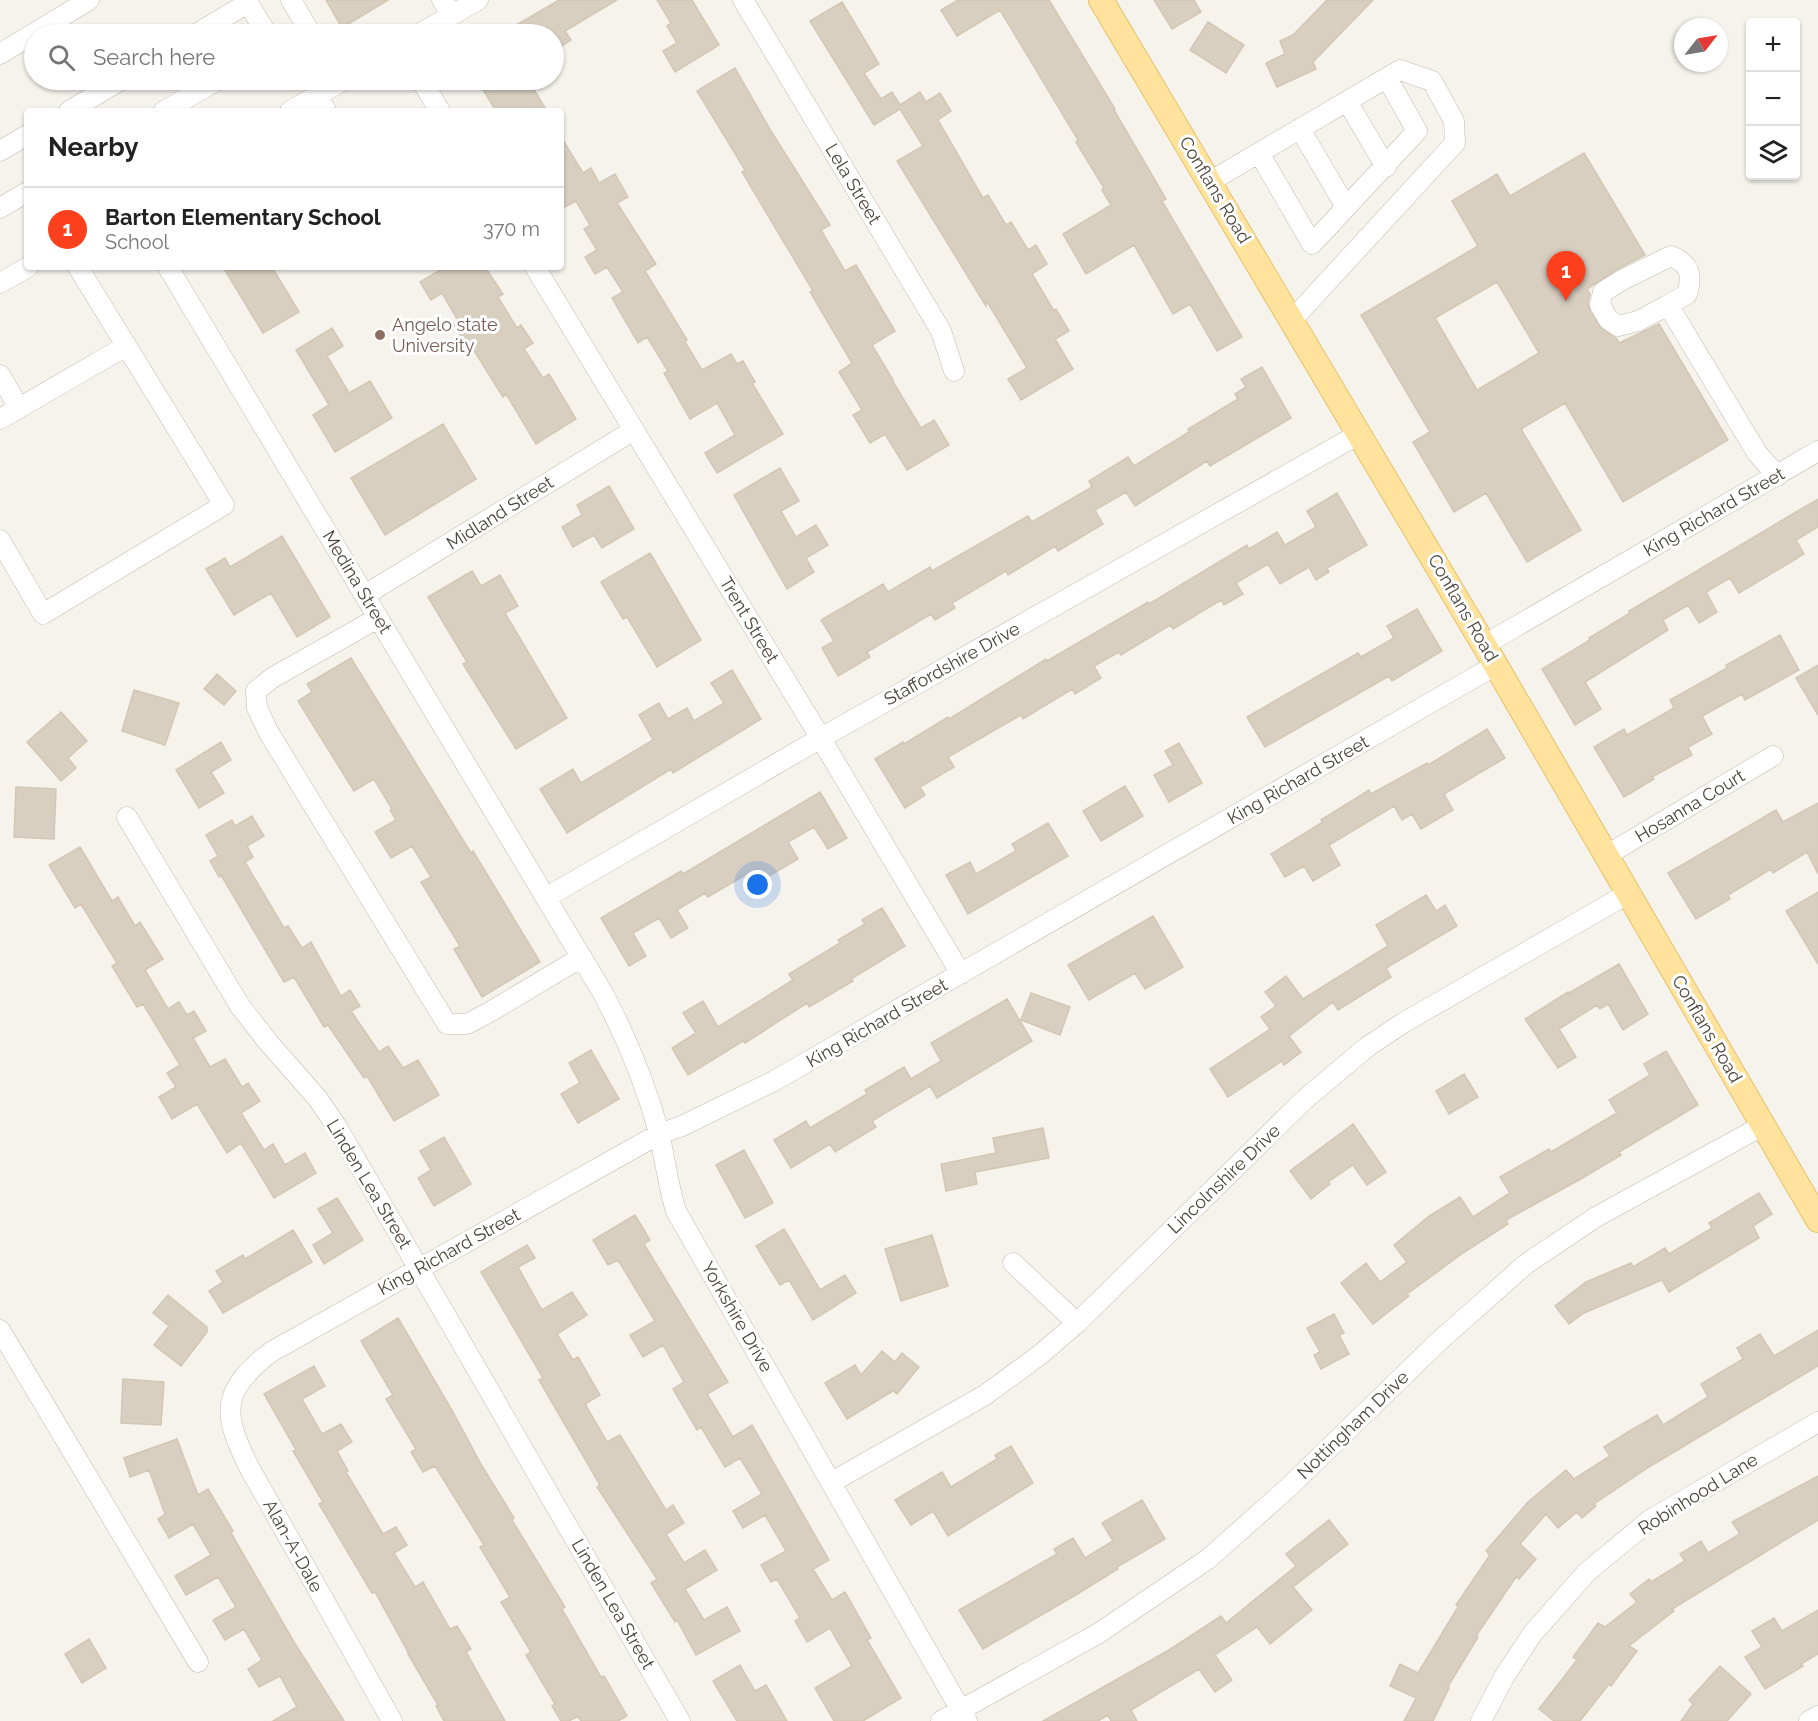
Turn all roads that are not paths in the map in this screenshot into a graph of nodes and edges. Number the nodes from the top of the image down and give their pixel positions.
1 (89, 0) edge
2 (291, 0) edge
3 (478, 0) edge
4 (743, 0) edge
5 (1101, 0) edge
6 (447, 8) edge
7 (49, 24) edge
8 (213, 24) edge
9 (261, 24) edge
10 (305, 24) edge
11 (430, 24) edge
12 (24, 39) edge
13 (0, 54) edge
14 (1387, 78) junction
15 (105, 90) edge
16 (201, 90) edge
17 (332, 90) edge
18 (427, 90) edge
19 (1347, 101) junction
20 (321, 103) edge
21 (75, 108) edge
22 (169, 108) edge
23 (302, 108) edge
24 (438, 108) edge
25 (1300, 129) junction
26 (24, 137) edge
27 (0, 151) edge
28 (1259, 153) junction
29 (1386, 167) junction
30 (1211, 182) junction
31 (24, 194) edge
32 (1346, 207) junction
33 (0, 208) edge
34 (24, 269) edge
35 (80, 270) edge
36 (170, 270) edge
37 (537, 270) edge
38 (0, 284) edge
39 (1668, 305) dead end
40 (1292, 320) junction
41 (126, 346) junction
42 (954, 371) dead end
43 (0, 375) edge
44 (19, 408) junction
45 (0, 419) edge
46 (634, 430) junction
47 (1359, 434) junction
48 (1818, 451) edge
49 (1777, 476) junction
50 (0, 540) edge
51 (365, 595) junction
52 (378, 618) junction
53 (1490, 655) junction
54 (821, 738) junction
55 (1773, 756) dead end
56 (127, 817) dead end
57 (1607, 855) junction
58 (1629, 893) junction
59 (547, 897) junction
60 (582, 957) junction
61 (962, 974) junction
62 (1762, 1126) junction
63 (659, 1134) junction
64 (1818, 1220) edge
65 (1013, 1263) dead end
66 (419, 1268) junction
67 (1077, 1323) junction
68 (0, 1330) edge
69 (251, 1368) joint
70 (1818, 1422) edge
71 (832, 1482) junction
72 (198, 1662) dead end
73 (963, 1715) edge
74 (1818, 1716) edge
75 (392, 1721) edge
76 (680, 1721) edge
77 (941, 1721) edge
78 (1481, 1721) edge
79 (1809, 1721) edge

1 - 7 street
2 - 10 street
3 - 6 street
4 - 42 street, Lela Street
5 - 30 main road, Conflans Road
6 - 11 street
8 - 9 street
12 - 13 street
14 - 19 street
14 - 29 street
14 - 40 street
15 - 21 street
16 - 22 street
17 - 20 street
18 - 24 street
19 - 25 street
19 - 29 street
20 - 23 street
25 - 28 street
25 - 32 street
26 - 27 street
28 - 30 street
28 - 32 street
29 - 32 street
30 - 40 main road, Conflans Road
31 - 33 street
34 - 38 street
35 - 41 street
36 - 51 street, Medina Street
37 - 46 street, Trent Street
39 - 49 street
40 - 47 main road, Conflans Road
41 - 44 street
41 - 50 street
43 - 44 street
44 - 45 street
46 - 51 street, Midland Street
46 - 54 street, Trent Street
47 - 53 main road, Conflans Road
47 - 54 street, Staffordshire Drive
48 - 49 street, King Richard Street
49 - 53 street, King Richard Street
51 - 52 street, Medina Street
52 - 59 street, Medina Street
52 - 60 street
53 - 57 main road, Conflans Road
53 - 61 street, King Richard Street
54 - 59 street, Staffordshire Drive
54 - 61 street, Trent Street
55 - 57 street, Hosanna Court
56 - 66 street, Linden Lea Street
57 - 58 main road, Conflans Road
58 - 62 main road, Conflans Road
58 - 67 street, Lincolnshire Drive
59 - 60 street, Yorkshire Drive
60 - 63 street, Yorkshire Drive
61 - 63 street, King Richard Street
62 - 64 main road, Conflans Road
62 - 73 street, Nottingham Drive
63 - 66 street, King Richard Street
63 - 71 street, Yorkshire Drive
65 - 67 street
66 - 69 street, King Richard Street
66 - 76 street, Linden Lea Street
67 - 71 street, Lincolnshire Drive
68 - 72 street
69 - 75 street, Alan-A-Dale
70 - 78 street, Robinhood Lane
71 - 73 street, Yorkshire Drive
73 - 77 street, Nottingham Drive
74 - 79 street

